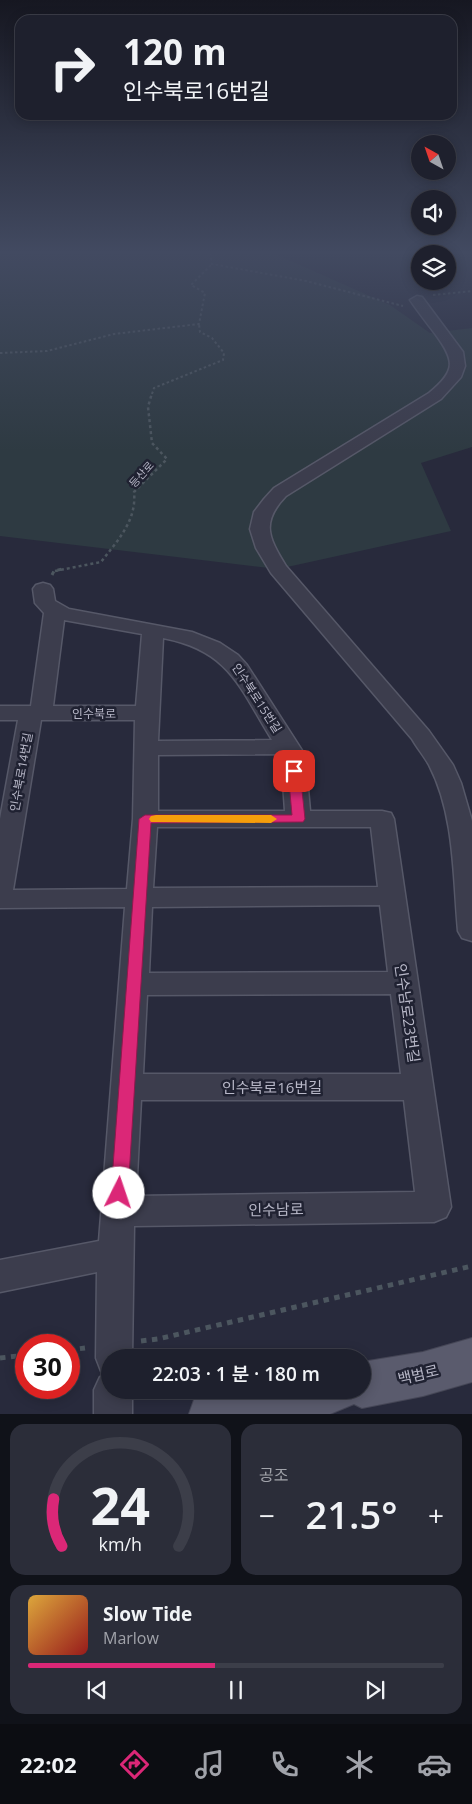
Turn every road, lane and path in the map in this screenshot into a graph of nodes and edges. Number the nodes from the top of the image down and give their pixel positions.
1 (200, 319) edge
2 (432, 319) edge
3 (199, 324) junction
4 (0, 353) edge
5 (43, 589) joint
6 (54, 610) junction
7 (153, 631) junction
8 (0, 713) edge
9 (36, 713) junction
10 (147, 713) junction
11 (289, 747) junction
12 (147, 748) junction
13 (9, 784) edge
14 (145, 819) junction
15 (298, 819) junction
16 (468, 847) edge
17 (3, 858) edge
18 (0, 890) edge
19 (392, 896) junction
20 (0, 899) edge
21 (139, 899) junction
22 (472, 930) edge
23 (404, 983) junction
24 (134, 984) junction
25 (127, 1087) junction
26 (418, 1087) junction
27 (434, 1207) joint
28 (118, 1211) junction
29 (115, 1253) junction
30 (472, 1266) edge
31 (0, 1276) edge
32 (114, 1349) edge
33 (121, 1349) edge
34 (80, 1350) edge
35 (101, 1351) edge
36 (15, 1356) edge
37 (0, 1358) edge
38 (472, 1360) edge
39 (371, 1383) edge
40 (113, 1399) edge
41 (290, 1399) edge
42 (113, 1414) edge
43 (212, 1414) edge

1 - 3 path
2 - 16 street
3 - 4 path
3 - 5 path, 등산로
5 - 6 street
6 - 7 street, 인수북로15번길
6 - 9 street
7 - 10 street
7 - 11 street, 인수북로15번길
8 - 9 street, 인수북로
9 - 10 street, 인수북로
9 - 13 street, 인수북로14번길
10 - 12 street
11 - 12 street
11 - 15 street, 인수북로15번길
12 - 14 street
13 - 17 street, 인수북로14번길
14 - 15 street
14 - 21 street
15 - 19 street, 인수남로23번길
16 - 22 street
17 - 18 street, 인수북로14번길
19 - 21 street
19 - 23 street, 인수남로23번길
20 - 21 street
21 - 24 street
23 - 24 street
23 - 26 street, 인수남로23번길
24 - 25 street
25 - 26 street, 인수북로16번길
25 - 28 street
26 - 27 street, 인수남로23번길
27 - 28 street, 인수남로
28 - 29 street
29 - 31 street
29 - 32 street
30 - 33 path
34 - 35 path
36 - 37 path
38 - 39 main road, 백범로
40 - 42 street
41 - 43 main road

